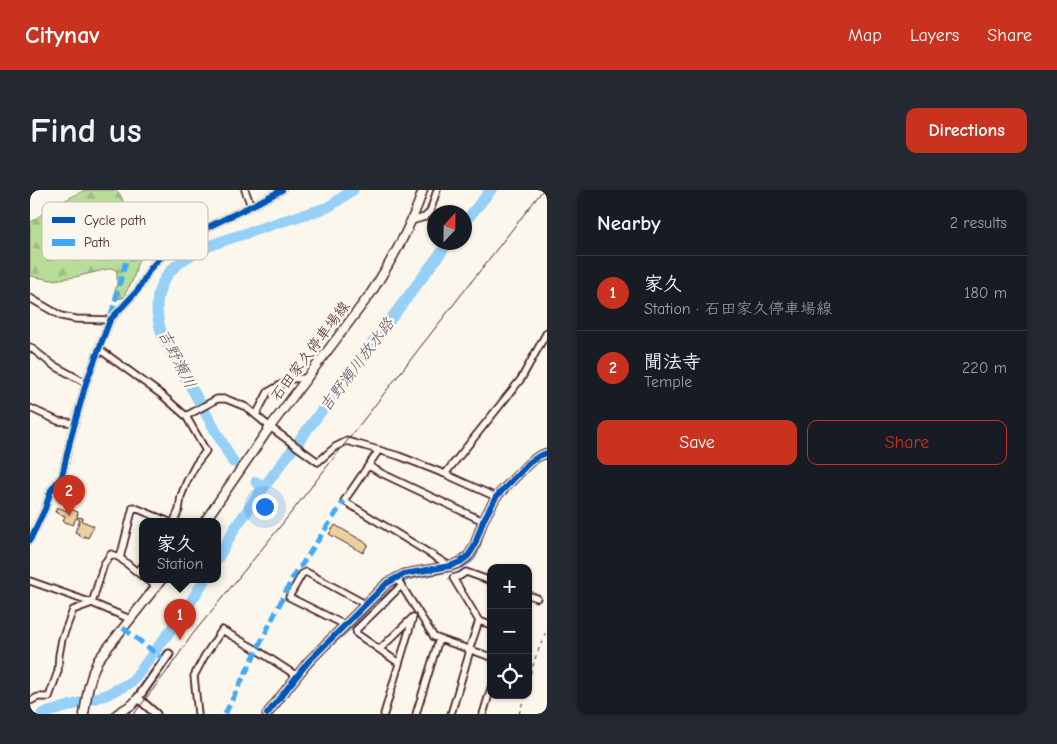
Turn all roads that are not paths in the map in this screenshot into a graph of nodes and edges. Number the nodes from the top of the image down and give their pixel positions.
1 (245, 190) edge
2 (282, 190) edge
3 (423, 190) edge
4 (437, 190) edge
5 (251, 206) junction
6 (411, 221) junction
7 (208, 227) edge
8 (158, 260) edge
9 (30, 298) edge
10 (110, 320) junction
11 (547, 332) edge
12 (30, 347) edge
13 (99, 349) junction
14 (306, 378) junction
15 (86, 383) junction
16 (30, 408) edge
17 (256, 415) junction
18 (186, 416) junction
19 (74, 424) junction
20 (270, 426) junction
21 (380, 450) junction
22 (547, 453) edge
23 (369, 466) junction
24 (445, 474) junction
25 (496, 497) junction
26 (160, 518) edge
27 (175, 518) edge
28 (207, 518) edge
29 (483, 521) junction
30 (30, 540) edge
31 (120, 558) junction
32 (450, 566) junction
33 (139, 573) edge
34 (487, 580) edge
35 (30, 581) edge
36 (399, 582) junction
37 (152, 583) edge
38 (159, 583) edge
39 (156, 586) junction
40 (532, 596) edge
41 (537, 598) dead end
42 (92, 603) junction
43 (365, 604) junction
44 (415, 615) junction
45 (130, 619) junction
46 (478, 621) junction
47 (487, 624) edge
48 (345, 625) junction
49 (439, 640) junction
50 (380, 649) junction
51 (469, 650) junction
52 (169, 654) dead end
53 (487, 656) edge
54 (399, 663) junction
55 (297, 676) junction
56 (138, 698) junction
57 (487, 699) edge
58 (30, 701) edge
59 (84, 714) edge
60 (117, 714) edge
61 (156, 714) edge
62 (198, 714) edge
63 (267, 714) edge
64 (384, 714) edge
65 (416, 714) edge
66 (451, 714) edge
67 (482, 714) edge

1 - 5 street
2 - 5 street
3 - 6 main road, 石田家久停車場線
4 - 6 street
5 - 7 street
6 - 14 main road, 石田家久停車場線
8 - 10 street
9 - 10 street
10 - 13 street
11 - 24 street
12 - 15 street
13 - 15 street
13 - 18 street
14 - 17 street
14 - 20 main road, 石田家久停車場線
15 - 19 street
16 - 19 street
17 - 18 street
17 - 20 street
18 - 27 street
19 - 30 street
20 - 21 street
20 - 28 main road, 石田家久停車場線
21 - 23 street
21 - 24 street
22 - 25 street
23 - 29 street
23 - 32 street
24 - 25 street
25 - 29 street
26 - 31 street
29 - 32 street
31 - 33 street
31 - 42 street
32 - 36 street
34 - 46 street
35 - 42 street
36 - 43 street
36 - 44 street
36 - 50 street
37 - 39 street
38 - 39 main road
39 - 45 main road
40 - 41 street
42 - 45 street
42 - 58 street
43 - 48 street
43 - 48 street
44 - 49 street
44 - 50 street
44 - 54 street
45 - 59 main road
46 - 47 street
46 - 51 street
48 - 55 street
49 - 51 street
49 - 65 street
50 - 54 street
51 - 53 street
51 - 66 street
52 - 56 street
54 - 64 street
55 - 62 street
55 - 63 street
56 - 60 main road
56 - 61 street
57 - 67 street

